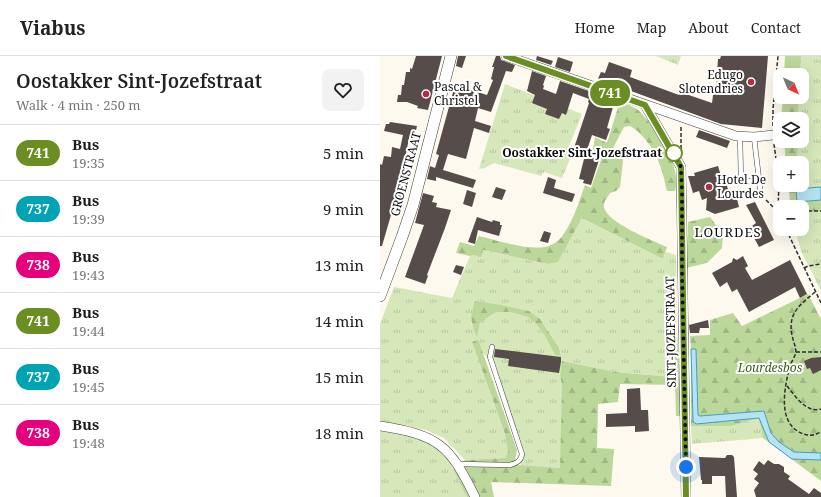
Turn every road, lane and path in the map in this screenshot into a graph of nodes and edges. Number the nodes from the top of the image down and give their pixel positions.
1 (451, 56) edge
2 (506, 56) edge
3 (645, 105) junction
4 (681, 118) junction
5 (773, 135) dead end
6 (740, 136) junction
7 (754, 137) junction
8 (681, 167) junction
9 (759, 182) junction
10 (761, 196) joint
11 (773, 207) edge
12 (821, 211) edge
13 (809, 212) edge
14 (789, 236) edge
15 (821, 264) edge
16 (804, 268) junction
17 (815, 292) junction
18 (380, 296) edge
19 (821, 303) edge
20 (492, 347) dead end
21 (796, 352) junction
22 (821, 352) edge
23 (786, 386) junction
24 (821, 410) edge
25 (380, 426) edge
26 (821, 432) edge
27 (458, 464) junction
28 (475, 497) edge
29 (686, 497) edge

1 - 18 street, GROENSTRAAT
2 - 3 street
3 - 4 street
3 - 8 street, SINT-JOZEFSTRAAT
4 - 6 street
4 - 8 path
5 - 7 street
6 - 7 street
6 - 9 lane
7 - 9 lane
8 - 29 street, SINT-JOZEFSTRAAT
9 - 10 lane
10 - 11 path
12 - 13 path
14 - 16 path
15 - 16 path
16 - 17 path
17 - 19 path
17 - 21 path
20 - 27 lane
21 - 22 path
21 - 23 path
23 - 24 path
23 - 26 path
25 - 27 street
27 - 28 street

